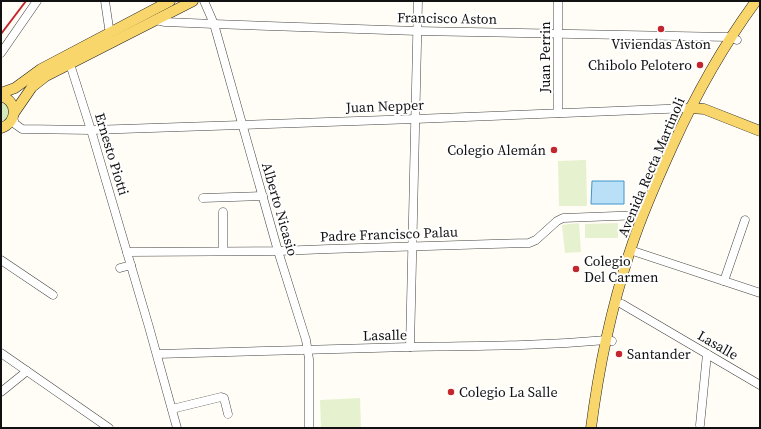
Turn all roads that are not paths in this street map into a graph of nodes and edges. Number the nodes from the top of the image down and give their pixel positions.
1 (37, 1) edge
2 (105, 1) edge
3 (170, 1) edge
4 (192, 1) edge
5 (204, 1) edge
6 (418, 1) edge
7 (558, 1) edge
8 (756, 1) edge
9 (760, 6) edge
10 (156, 20) junction
11 (214, 24) junction
12 (417, 31) junction
13 (111, 32) junction
14 (558, 33) junction
15 (734, 38) junction
16 (1, 53) edge
17 (70, 64) junction
18 (1, 95) edge
19 (694, 108) junction
20 (558, 113) junction
21 (415, 119) junction
22 (7, 123) edge
23 (242, 124) junction
24 (91, 130) junction
25 (760, 131) edge
26 (263, 196) junction
27 (203, 198) dead end
28 (223, 212) dead end
29 (643, 215) junction
30 (745, 220) dead end
31 (412, 246) junction
32 (223, 251) junction
33 (278, 251) junction
34 (127, 252) junction
35 (633, 252) junction
36 (1, 260) edge
37 (131, 265) junction
38 (120, 268) dead end
39 (724, 281) junction
40 (760, 293) edge
41 (53, 295) dead end
42 (622, 304) junction
43 (609, 340) junction
44 (410, 347) junction
45 (308, 350) junction
46 (1, 353) edge
47 (158, 354) junction
48 (707, 354) junction
49 (27, 371) junction
50 (760, 385) edge
51 (1, 392) edge
52 (172, 409) junction
53 (228, 414) dead end
54 (700, 425) dead end
55 (109, 428) edge
56 (177, 428) edge
57 (309, 428) edge
58 (591, 428) edge
59 (598, 428) edge

1 - 16 street
2 - 13 street
3 - 13 main road
4 - 10 main road
5 - 11 street, Alberto Nicasio
6 - 12 street
7 - 14 street, Juan Perrin
8 - 15 main road, Avenida Recta Martinoli
9 - 15 main road, Avenida Recta Martinoli
10 - 11 street, Francisco Aston
10 - 17 main road
11 - 12 street, Francisco Aston
11 - 23 street, Alberto Nicasio
12 - 14 street, Francisco Aston
12 - 21 street
13 - 18 main road
14 - 15 street, Francisco Aston
14 - 20 street, Juan Perrin
15 - 19 main road, Avenida Recta Martinoli
17 - 22 main road
17 - 24 street, Ernesto Piotti
18 - 22 main road
19 - 20 street, Juan Nepper
19 - 25 main road, Juan Nepper
19 - 29 main road, Avenida Recta Martinoli
19 - 35 main road, Avenida Recta Martinoli
20 - 21 street, Juan Nepper
21 - 23 street, Juan Nepper
21 - 31 street
22 - 24 street, Juan Nepper
23 - 24 street, Juan Nepper
23 - 26 street, Alberto Nicasio
24 - 34 street, Ernesto Piotti
26 - 27 street
26 - 33 street, Alberto Nicasio
28 - 32 street
29 - 31 street, Padre Francisco Palau
29 - 35 main road, Avenida Recta Martinoli
30 - 39 street
31 - 33 street, Padre Francisco Palau
31 - 44 street
32 - 33 street, Padre Francisco Palau
32 - 34 street, Padre Francisco Palau
33 - 45 street, Alberto Nicasio
34 - 37 street, Ernesto Piotti
35 - 39 street
35 - 42 main road, Avenida Recta Martinoli
35 - 43 main road, Avenida Recta Martinoli
36 - 41 street
37 - 38 street
37 - 47 street
39 - 40 street
42 - 43 main road, Avenida Recta Martinoli
42 - 48 street, Lasalle
43 - 44 street, Lasalle
43 - 58 main road, Avenida Recta Martinoli
43 - 59 main road, Avenida Recta Martinoli
44 - 45 street, Lasalle
45 - 47 street, Lasalle
45 - 57 street, Alberto Nicasio
46 - 49 street
47 - 52 street
48 - 50 street, Lasalle
48 - 54 street
49 - 51 street
49 - 55 street
52 - 53 street
52 - 56 street

